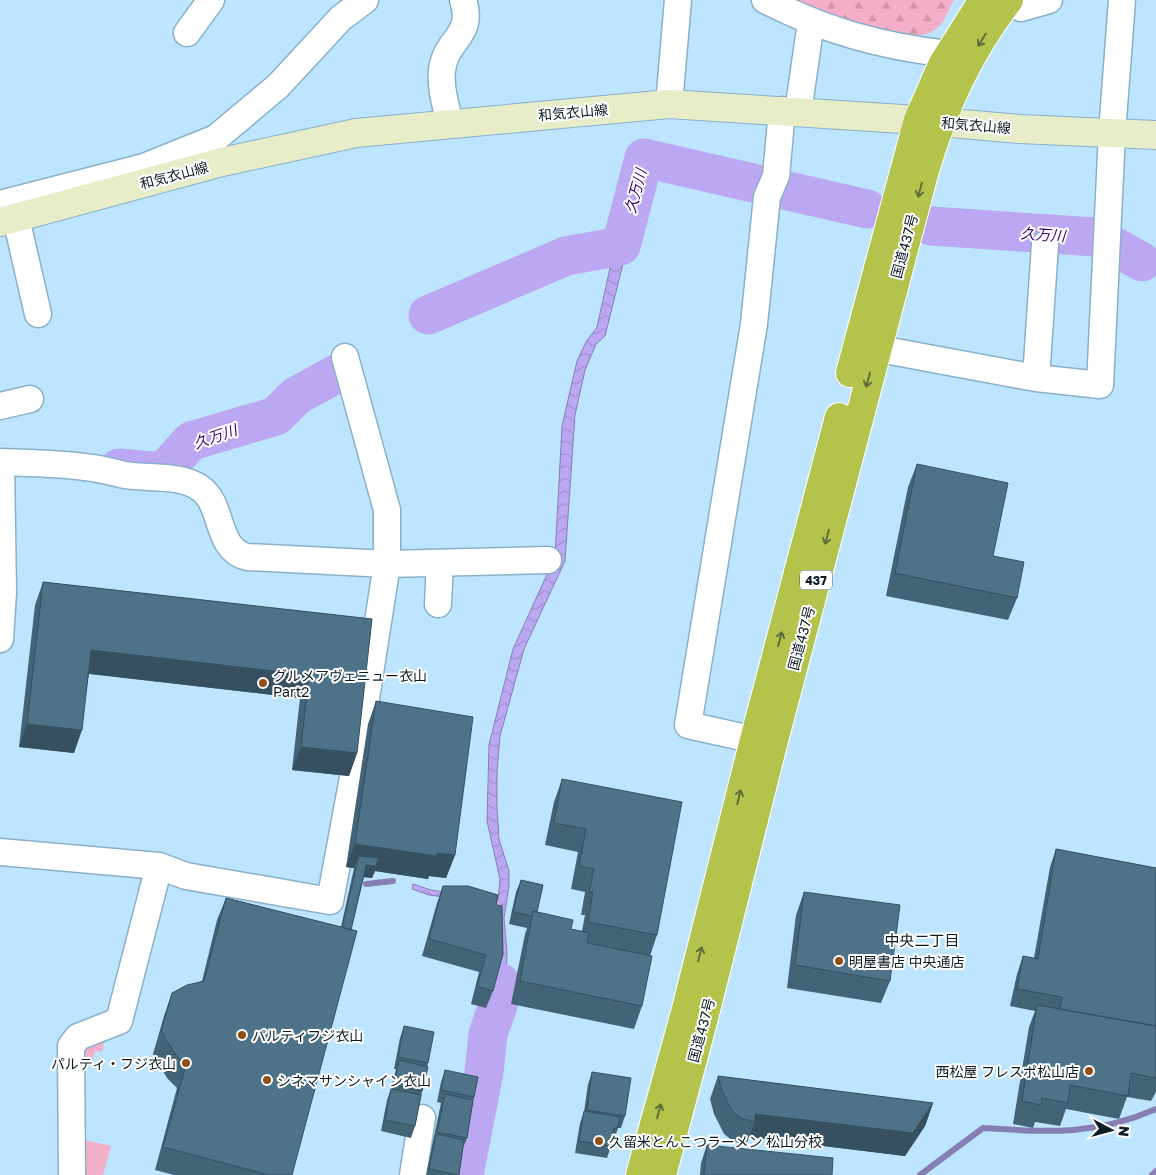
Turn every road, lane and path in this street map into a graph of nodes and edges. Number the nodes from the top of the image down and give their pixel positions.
1 (211, 0) edge
2 (366, 0) edge
3 (463, 0) edge
4 (678, 0) edge
5 (765, 0) edge
6 (1049, 0) edge
7 (1122, 0) edge
8 (1000, 1) edge
9 (812, 22) junction
10 (187, 33) dead end
11 (948, 54) junction
12 (669, 104) junction
13 (790, 111) junction
14 (929, 121) junction
15 (450, 124) junction
16 (1112, 133) junction
17 (1156, 135) edge
18 (5, 215) edge
19 (1045, 245) dead end
20 (38, 314) dead end
21 (867, 348) junction
22 (345, 357) dead end
23 (1036, 378) junction
24 (30, 399) dead end
25 (0, 406) edge
26 (1, 462) edge
27 (548, 560) dead end
28 (440, 563) junction
29 (387, 564) junction
30 (438, 604) dead end
31 (0, 639) edge
32 (763, 742) junction
33 (0, 852) edge
34 (159, 866) junction
35 (422, 1118) dead end
36 (72, 1175) edge
37 (413, 1175) edge
38 (640, 1175) edge
39 (662, 1175) edge

1 - 10 street
2 - 18 street
3 - 15 street
4 - 12 street
5 - 9 street
6 - 8 street
7 - 16 street
8 - 11 highway, 国道437号 / 437
8 -> 14 highway, 国道437号 / 437
9 - 11 street
9 - 13 street
11 - 14 highway, 国道437号 / 437
12 - 13 main road, 和気衣山線
12 - 15 main road, 和気衣山線
13 - 14 main road, 和気衣山線
13 - 32 street
14 - 16 main road, 和気衣山線
14 - 21 highway, 国道437号 / 437
15 - 18 main road, 和気衣山線
16 - 17 main road, 和気衣山線
16 - 23 street
18 - 20 street
19 - 23 street
21 - 23 street
21 - 32 highway, 国道437号 / 437
22 - 29 street
24 - 25 street
26 - 29 street
26 - 31 street
27 - 28 street
28 - 29 street
28 - 30 street
29 - 34 street
38 -> 32 highway, 国道437号 / 437
32 - 39 highway, 国道437号 / 437
33 - 34 street
34 - 36 street
35 - 37 street

